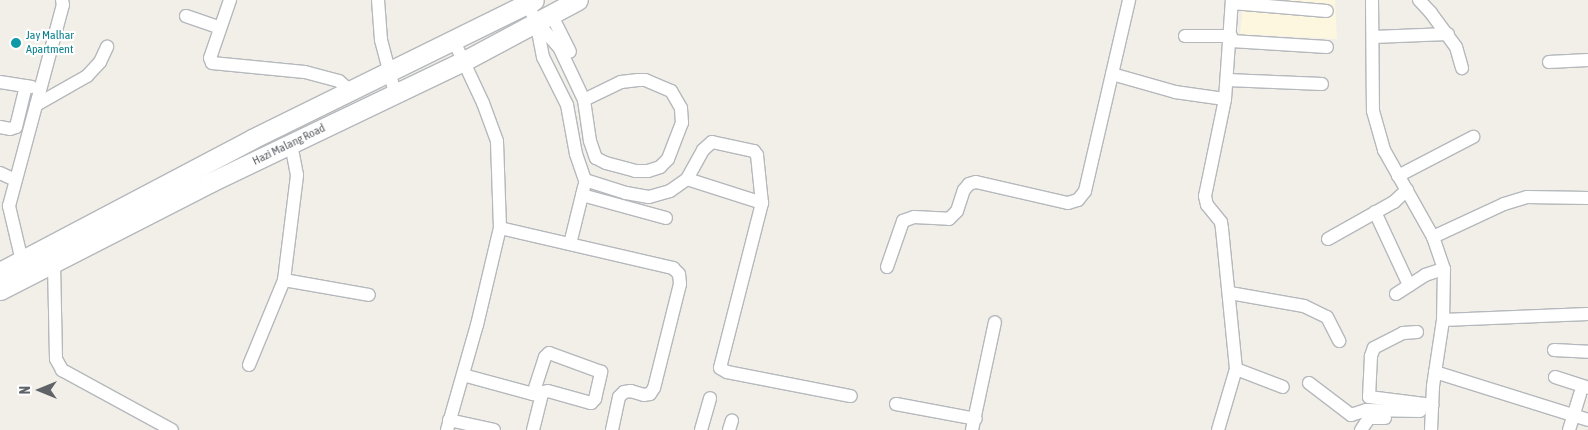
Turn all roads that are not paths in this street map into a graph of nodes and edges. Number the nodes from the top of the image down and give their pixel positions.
1 (62, 0) edge
2 (230, 0) edge
3 (378, 0) edge
4 (578, 0) edge
5 (1129, 0) edge
6 (1372, 0) edge
7 (1419, 0) edge
8 (530, 2) edge
9 (1232, 2) edge
10 (1327, 11) dead end
11 (186, 16) dead end
12 (543, 18) junction
13 (220, 28) junction
14 (1448, 34) junction
15 (1185, 36) dead end
16 (1374, 37) junction
17 (1231, 38) junction
18 (454, 41) junction
19 (107, 46) dead end
20 (1327, 48) dead end
21 (571, 55) dead end
22 (1588, 60) edge
23 (464, 61) junction
24 (1549, 62) dead end
25 (1462, 68) dead end
26 (388, 73) junction
27 (1112, 74) junction
28 (1227, 80) junction
29 (0, 82) edge
30 (1322, 84) dead end
31 (26, 86) junction
32 (40, 88) junction
33 (350, 91) junction
34 (395, 93) junction
35 (1226, 99) junction
36 (584, 100) junction
37 (36, 105) junction
38 (0, 127) edge
39 (1473, 137) dead end
40 (291, 143) junction
41 (0, 173) edge
42 (1398, 176) junction
43 (687, 179) junction
44 (15, 180) junction
45 (585, 180) junction
46 (1588, 189) edge
47 (1406, 190) junction
48 (582, 195) junction
49 (1588, 198) edge
50 (762, 203) junction
51 (1375, 212) junction
52 (666, 218) dead end
53 (500, 228) junction
54 (1433, 236) junction
55 (1328, 239) dead end
56 (570, 244) junction
57 (50, 256) junction
58 (22, 261) junction
59 (887, 267) dead end
60 (1444, 269) junction
61 (0, 272) edge
62 (284, 280) junction
63 (1409, 285) junction
64 (0, 290) edge
65 (1230, 293) junction
66 (1396, 294) dead end
67 (369, 295) dead end
68 (1588, 314) edge
69 (1443, 320) junction
70 (995, 322) dead end
71 (1417, 332) dead end
72 (1339, 341) dead end
73 (1554, 350) dead end
74 (1588, 352) edge
75 (249, 365) dead end
76 (1236, 369) junction
77 (1435, 372) junction
78 (463, 375) junction
79 (1554, 377) dead end
80 (1309, 383) dead end
81 (1283, 388) dead end
82 (1584, 391) edge
83 (537, 394) junction
84 (850, 396) dead end
85 (710, 398) dead end
86 (896, 404) dead end
87 (1574, 416) junction
88 (1432, 417) edge
89 (1588, 420) edge
90 (974, 424) edge
91 (448, 425) edge
92 (172, 430) edge
93 (494, 430) edge
94 (533, 430) edge
95 (612, 430) edge
96 (701, 430) edge
97 (1218, 430) edge
98 (1361, 430) edge
99 (1569, 430) edge

1 - 32 street
2 - 13 street
3 - 26 street
4 - 12 main road, Hazi Malang Road
5 - 27 street
6 - 16 street
7 - 14 street
8 - 12 street
8 - 18 main road, Hazi Malang Road
9 - 10 street
9 - 17 street
11 - 13 street
12 - 21 street
12 - 23 main road, Hazi Malang Road
12 - 36 street
12 - 45 street
13 - 33 street
14 - 16 street
14 - 25 street
15 - 17 street
16 - 42 street
17 - 20 street
17 - 28 street
18 - 23 street
18 - 26 main road, Hazi Malang Road
19 - 37 street
22 - 24 street
23 - 34 main road, Hazi Malang Road
23 - 53 street
26 - 33 main road, Hazi Malang Road
26 - 34 street
27 - 35 street
27 - 59 street
28 - 30 street
28 - 35 street
29 - 31 street
31 - 32 street
31 - 38 street
32 - 37 street
33 - 57 main road, Hazi Malang Road
34 - 40 main road, Hazi Malang Road
35 - 65 street
36 - 36 street
37 - 44 street
39 - 42 street
40 - 57 main road, Hazi Malang Road
40 - 62 street
41 - 44 street
42 - 47 street
43 - 45 street
43 - 50 street
43 - 50 street
44 - 58 street
45 - 48 street
46 - 49 street
47 - 51 street
47 - 54 street
48 - 52 street
48 - 56 street
49 - 54 street
50 - 84 street
51 - 55 street
51 - 63 street
53 - 56 street
53 - 78 street
54 - 60 street
56 - 95 street
57 - 58 main road, Hazi Malang Road
57 - 64 main road, Hazi Malang Road
57 - 92 street
58 - 61 main road, Hazi Malang Road
60 - 63 street
60 - 69 street
62 - 67 street
62 - 75 street
63 - 66 street
65 - 72 street
65 - 76 street
68 - 69 street
69 - 77 street
70 - 90 street
71 - 88 street
73 - 74 street
76 - 81 street
76 - 97 street
77 - 87 street
77 - 88 street
78 - 83 street
78 - 91 street
79 - 82 street
80 - 88 street
82 - 87 street
83 - 83 street
83 - 94 street
85 - 96 street
86 - 90 street
87 - 89 street
87 - 99 street
88 - 98 street
91 - 93 street

